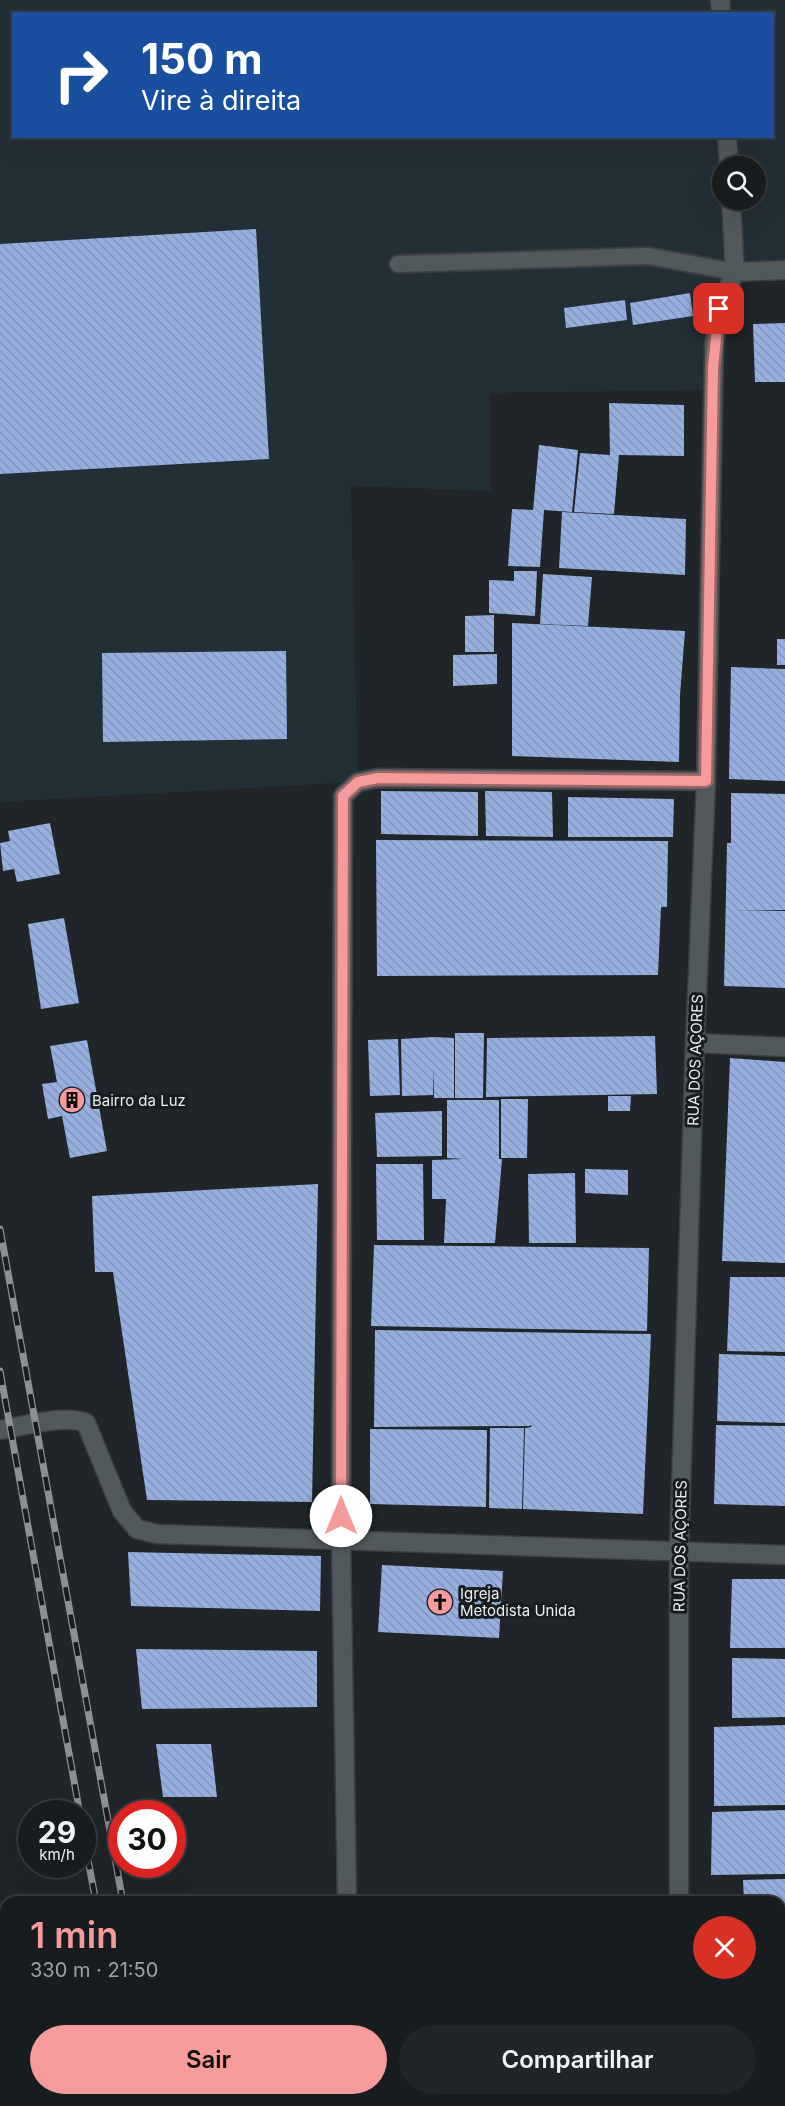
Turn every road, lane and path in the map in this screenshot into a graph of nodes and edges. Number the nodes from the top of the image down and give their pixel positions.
1 (727, 138) edge
2 (728, 156) edge
3 (732, 210) edge
4 (398, 264) dead end
5 (785, 270) edge
6 (735, 272) junction
7 (706, 781) junction
8 (695, 1043) junction
9 (785, 1047) edge
10 (0, 1430) edge
11 (341, 1540) junction
12 (679, 1552) junction
13 (785, 1555) edge
14 (347, 1896) edge
15 (679, 1896) edge

1 - 2 street
3 - 6 street
4 - 6 lane
5 - 6 street
6 - 7 street, RUA DOS AÇORES
7 - 8 street, RUA DOS AÇORES
7 - 11 street
8 - 9 street
8 - 12 street, RUA DOS AÇORES
10 - 11 street
11 - 12 street
11 - 14 street
12 - 13 street
12 - 15 street, RUA DOS AÇORES

